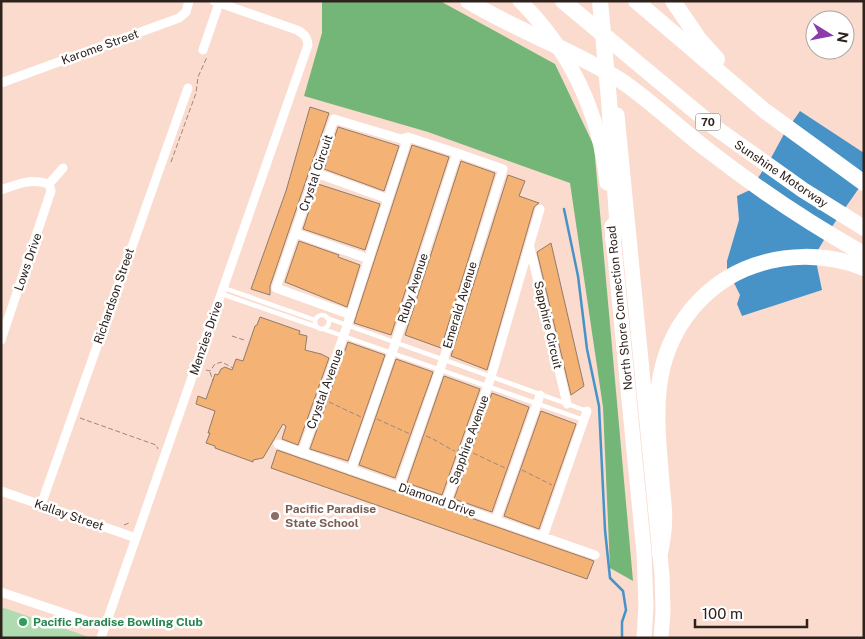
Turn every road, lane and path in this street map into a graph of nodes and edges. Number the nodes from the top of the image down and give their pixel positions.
1 (189, 1) edge
2 (468, 1) edge
3 (520, 1) edge
4 (562, 1) edge
5 (600, 1) edge
6 (607, 1) edge
7 (636, 1) edge
8 (673, 1) edge
9 (216, 2) edge
10 (203, 50) dead end
11 (1, 83) edge
12 (198, 86) dead end
13 (188, 88) dead end
14 (613, 103) junction
15 (796, 134) junction
16 (408, 137) junction
17 (457, 153) junction
18 (170, 167) dead end
19 (63, 168) dead end
20 (316, 173) junction
21 (864, 183) edge
22 (48, 184) junction
23 (1, 190) edge
24 (388, 199) junction
25 (540, 209) dead end
26 (864, 228) edge
27 (295, 233) junction
28 (613, 239) junction
29 (529, 245) junction
30 (864, 254) edge
31 (369, 259) junction
32 (864, 268) edge
33 (223, 291) junction
34 (351, 315) junction
35 (327, 318) junction
36 (315, 320) junction
37 (347, 326) junction
38 (317, 327) junction
39 (323, 329) junction
40 (232, 336) dead end
41 (344, 336) junction
42 (1, 339) edge
43 (244, 340) dead end
44 (394, 348) junction
45 (442, 365) junction
46 (233, 368) dead end
47 (206, 370) dead end
48 (210, 371) junction
49 (492, 377) junction
50 (213, 381) dead end
51 (488, 386) junction
52 (321, 399) junction
53 (538, 399) junction
54 (566, 404) junction
55 (587, 411) joint
56 (80, 417) dead end
57 (369, 418) junction
58 (584, 420) junction
59 (417, 435) junction
60 (278, 444) dead end
61 (158, 448) dead end
62 (465, 452) junction
63 (302, 453) junction
64 (514, 469) junction
65 (351, 470) junction
66 (399, 487) junction
67 (560, 488) junction
68 (1, 491) edge
69 (446, 503) junction
70 (41, 505) junction
71 (496, 520) junction
72 (129, 523) dead end
73 (124, 525) dead end
74 (543, 537) junction
75 (136, 538) junction
76 (660, 553) junction
77 (595, 555) dead end
78 (2, 594) edge
79 (105, 626) junction
80 (102, 638) edge
81 (644, 638) edge
82 (661, 638) edge

1 - 11 street, Karome Street
2 - 30 highway
3 - 28 main road, North Shore Connection Road
4 - 26 highway, Sunshine Motorway / 70
5 - 14 highway
6 - 14 main road, North Shore Connection Road
7 - 15 highway
8 - 15 highway
9 - 10 street
9 - 33 street, Menzies Drive
12 - 18 path
13 - 70 street, Richardson Street
14 - 28 highway
14 - 76 main road, North Shore Connection Road
15 - 21 highway
16 - 17 street
16 - 20 street, Crystal Circuit
16 - 24 street
17 - 44 street, Ruby Avenue
17 - 45 street, Emerald Avenue
19 - 22 street
20 - 24 street
20 - 27 street, Crystal Circuit
22 - 23 street
22 - 42 street, Lows Drive
24 - 31 street
25 - 29 street, Sapphire Circuit
27 - 31 street
27 - 34 street, Crystal Circuit
28 - 81 main road, North Shore Connection Road
29 - 49 street, Sapphire Circuit
29 - 54 street, Sapphire Circuit
31 - 34 street
32 - 76 highway
33 - 36 lane
33 - 38 lane
33 - 75 street, Menzies Drive
34 - 37 street
35 - 36 lane
35 - 37 lane
35 - 39 lane
36 - 38 lane
37 - 41 street, Crystal Avenue
37 - 44 lane
38 - 39 lane
39 - 41 lane
40 - 43 path
41 - 44 lane
41 - 52 street, Crystal Avenue
44 - 45 lane
44 - 45 lane
44 - 57 street, Ruby Avenue
45 - 49 lane
45 - 51 lane
45 - 59 street, Emerald Avenue
46 - 48 path
47 - 48 path
48 - 50 path
49 - 51 street, Sapphire Avenue
49 - 53 lane
51 - 53 lane
51 - 62 street, Sapphire Avenue
52 - 57 path
52 - 63 street, Crystal Avenue
53 - 54 lane
53 - 58 lane
53 - 64 street
54 - 55 lane
55 - 58 street
56 - 61 path
57 - 59 path
57 - 65 street, Ruby Avenue
58 - 67 street
59 - 62 path
59 - 66 street, Emerald Avenue
60 - 63 street, Diamond Drive
62 - 64 path
62 - 69 street, Sapphire Avenue
63 - 65 street, Diamond Drive
64 - 67 path
64 - 71 street
65 - 66 street, Diamond Drive
66 - 69 street, Diamond Drive
67 - 74 street
68 - 70 street, Kallay Street
69 - 71 street, Diamond Drive
70 - 75 street, Kallay Street
71 - 74 street, Diamond Drive
72 - 73 path
74 - 77 street, Diamond Drive
75 - 79 street, Menzies Drive
76 - 82 main road, North Shore Connection Road
78 - 79 street
79 - 80 street, Menzies Drive

